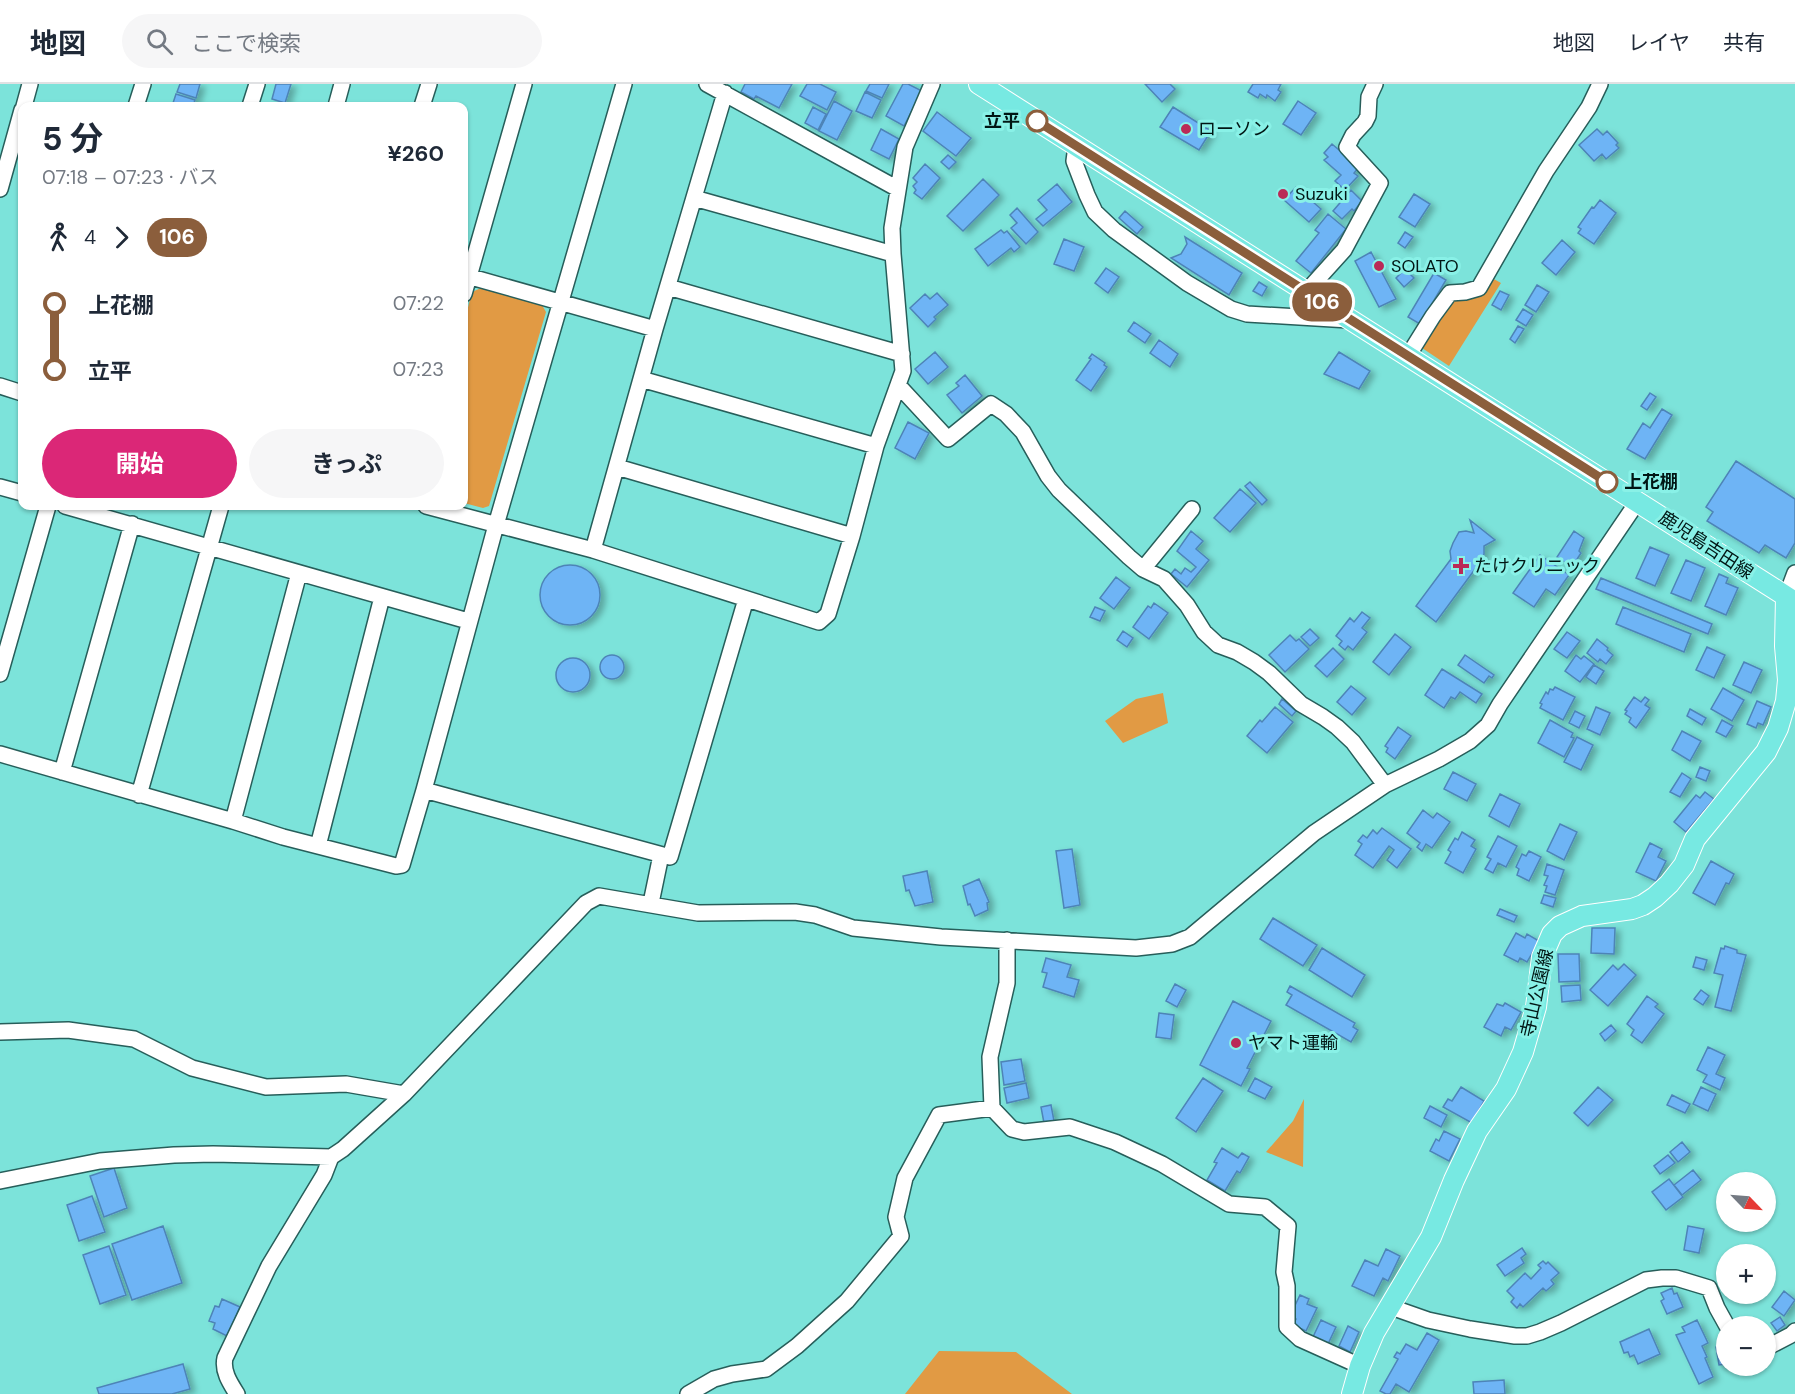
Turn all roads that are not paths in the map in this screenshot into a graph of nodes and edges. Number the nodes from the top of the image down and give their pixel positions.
1 (30, 84) edge
2 (143, 84) edge
3 (257, 84) edge
4 (342, 84) edge
5 (429, 84) edge
6 (524, 84) edge
7 (624, 84) edge
8 (707, 84) edge
9 (932, 84) edge
10 (979, 84) edge
11 (1375, 84) edge
12 (1600, 84) edge
13 (725, 93) junction
14 (25, 102) edge
15 (137, 102) edge
16 (251, 102) edge
17 (337, 102) edge
18 (423, 102) edge
19 (18, 126) edge
20 (1076, 146) junction
21 (0, 189) edge
22 (898, 189) junction
23 (693, 198) junction
24 (892, 254) junction
25 (468, 268) edge
26 (468, 276) edge
27 (668, 288) junction
28 (1306, 292) junction
29 (559, 303) junction
30 (1352, 320) junction
31 (655, 329) junction
32 (902, 354) junction
33 (1408, 356) junction
34 (641, 379) junction
35 (898, 385) junction
36 (0, 386) edge
37 (18, 392) edge
38 (876, 446) junction
39 (617, 467) junction
40 (0, 487) edge
41 (18, 492) edge
42 (1638, 501) junction
43 (1192, 509) dead end
44 (47, 510) edge
45 (79, 510) edge
46 (220, 510) edge
47 (441, 510) edge
48 (132, 525) junction
49 (496, 525) junction
50 (852, 536) junction
51 (210, 547) junction
52 (593, 550) junction
53 (1143, 569) junction
54 (299, 573) junction
55 (1795, 573) edge
56 (382, 597) junction
57 (746, 599) junction
58 (1791, 599) edge
59 (468, 621) junction
60 (0, 674) edge
61 (0, 754) edge
62 (62, 772) junction
63 (1385, 785) junction
64 (424, 790) junction
65 (139, 795) junction
66 (233, 821) junction
67 (318, 846) junction
68 (660, 855) junction
69 (651, 903) junction
70 (1006, 940) junction
71 (0, 1032) edge
72 (404, 1094) junction
73 (992, 1108) junction
74 (331, 1157) junction
75 (0, 1181) edge
76 (1391, 1307) junction
77 (1721, 1316) edge
78 (1795, 1331) edge
79 (1776, 1343) edge
80 (1360, 1366) junction
81 (237, 1394) edge
82 (688, 1394) edge
83 (1352, 1394) edge

1 - 14 street
2 - 15 street
3 - 16 street
4 - 17 street
5 - 18 street
6 - 25 street
7 - 29 street
8 - 13 street
9 - 22 street
10 - 20 main road, 鹿児島吉田線
11 - 28 street
12 - 33 street
13 - 22 street
13 - 23 street
19 - 21 street
20 - 28 main road, 鹿児島吉田線
20 - 30 street
22 - 24 street
23 - 24 street
23 - 27 street
24 - 32 street
26 - 29 street
27 - 31 street
27 - 32 street
28 - 30 main road, 鹿児島吉田線
29 - 31 street
29 - 49 street
30 - 33 main road, 鹿児島吉田線
31 - 34 street
32 - 35 street
33 - 42 main road, 鹿児島吉田線
34 - 38 street
34 - 39 street
35 - 38 street
35 - 53 street
36 - 37 street
38 - 50 street
39 - 50 street
39 - 52 street
40 - 41 street
42 - 58 main road, 鹿児島吉田線
42 - 63 street
43 - 53 street
44 - 60 street
45 - 48 street
46 - 51 street
47 - 49 street
48 - 51 street
48 - 62 street
49 - 52 street
49 - 59 street
50 - 57 street
51 - 54 street
51 - 65 street
52 - 57 street
53 - 63 street
54 - 56 street
54 - 66 street
55 - 58 street
56 - 59 street
56 - 67 street
57 - 68 street
58 - 76 main road, 寺山公園線
59 - 64 street
61 - 62 street
62 - 65 street
63 - 70 street
64 - 67 street
64 - 68 street
65 - 66 street
66 - 67 street
68 - 69 street
69 - 70 street
69 - 72 street
70 - 73 street
71 - 72 street
72 - 74 street
73 - 80 street
73 - 82 street
74 - 75 street
74 - 81 street
76 - 77 street
76 - 80 main road, 寺山公園線
78 - 79 street
80 - 83 main road, 寺山公園線

